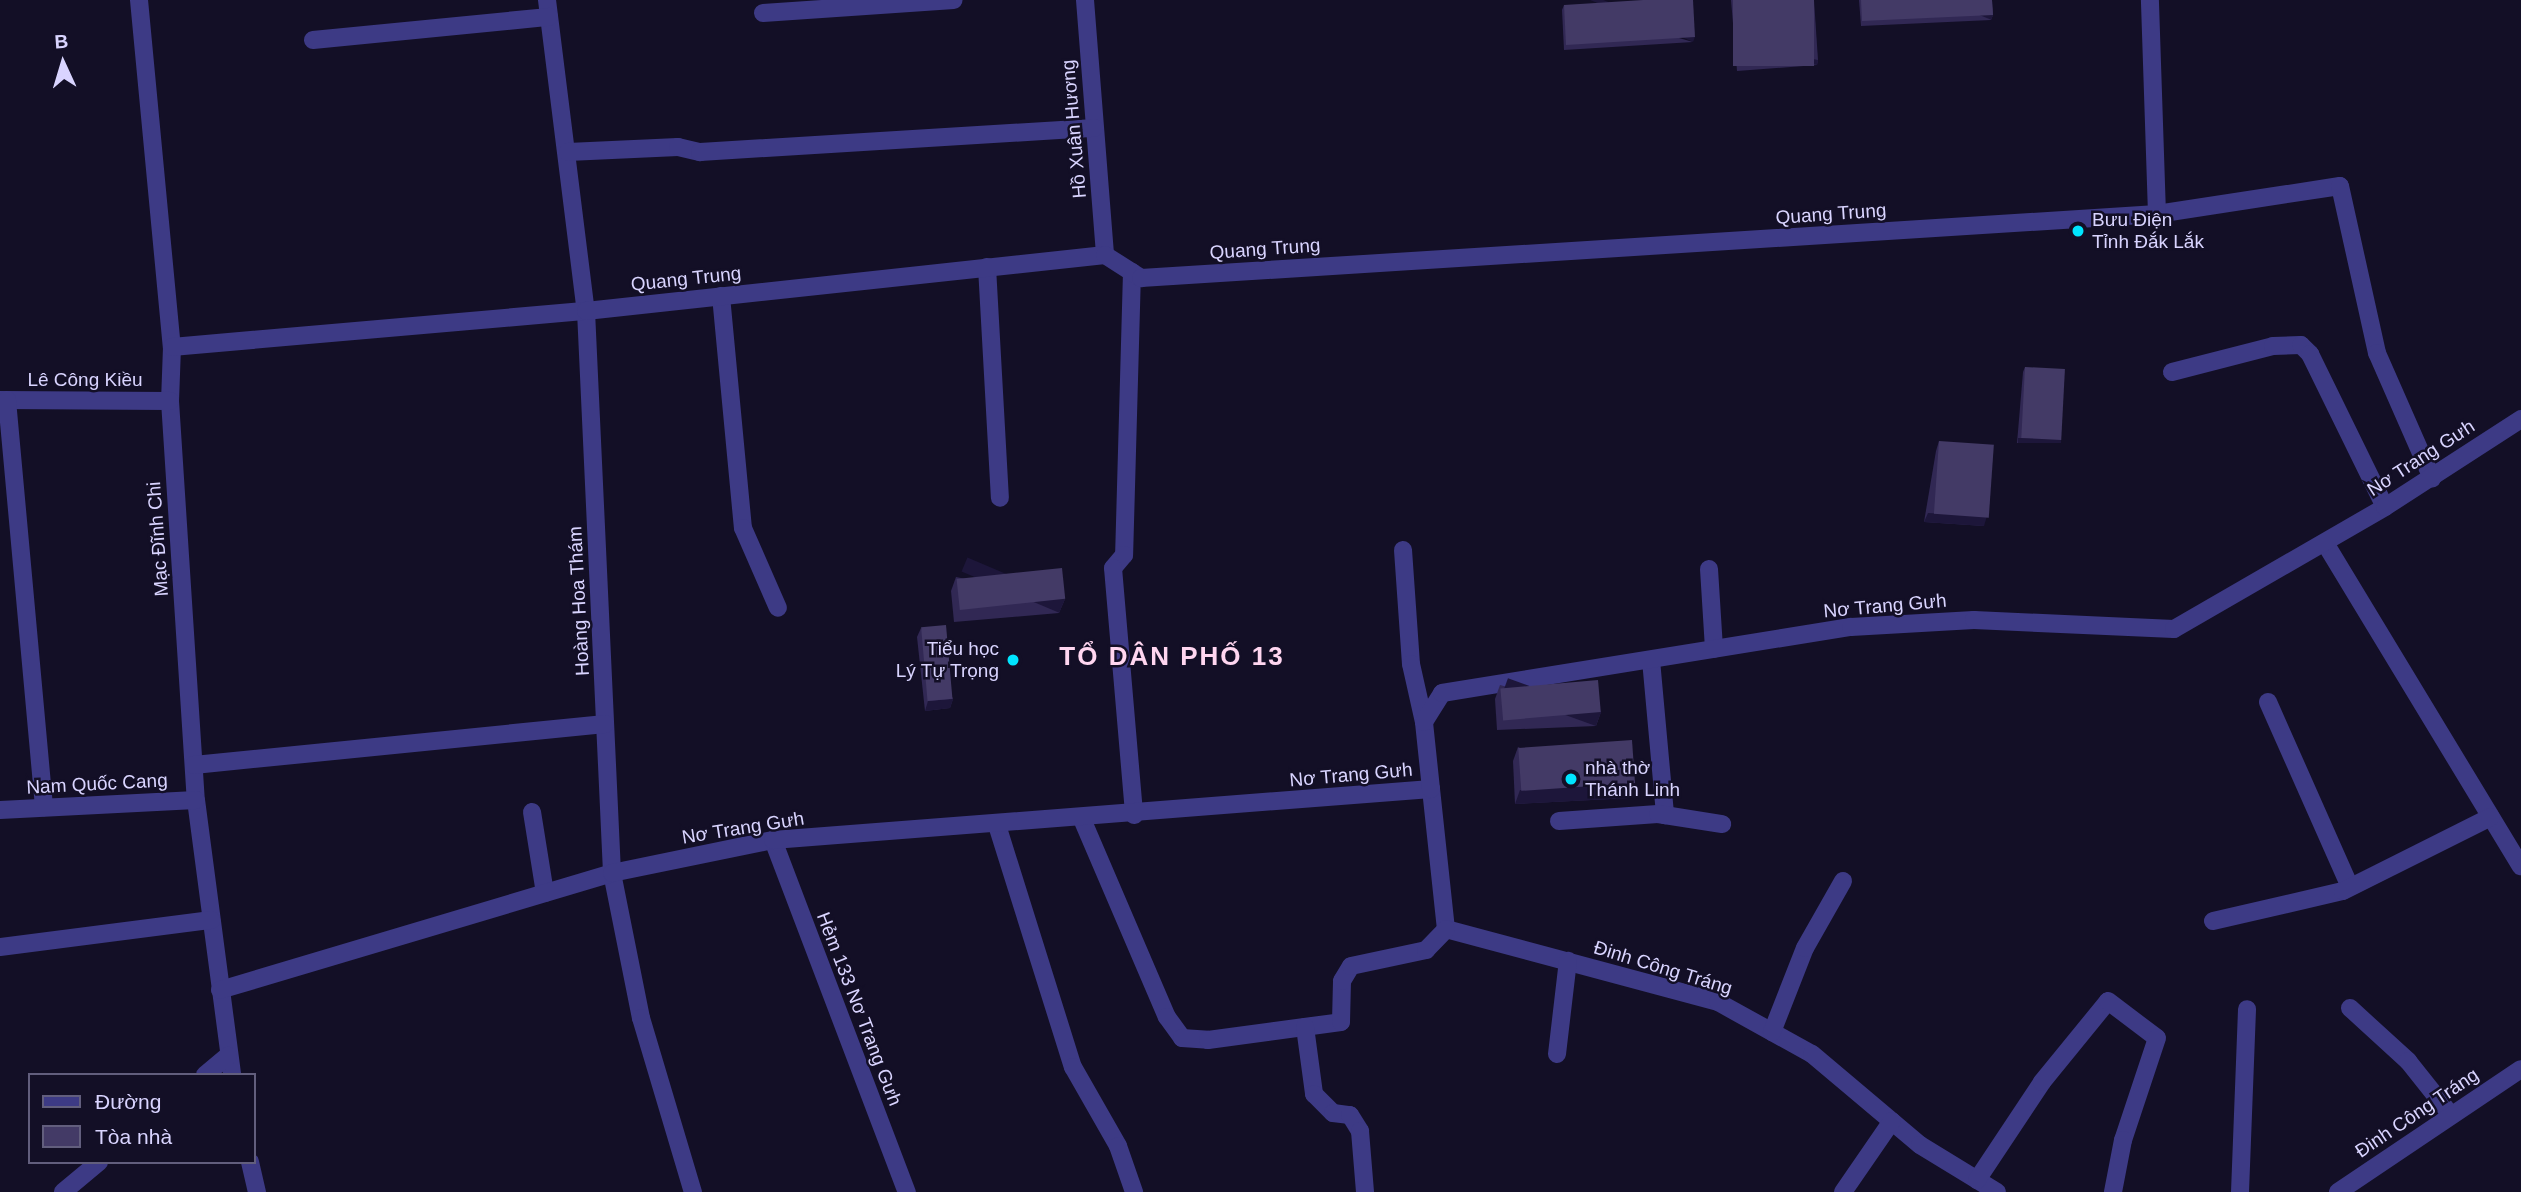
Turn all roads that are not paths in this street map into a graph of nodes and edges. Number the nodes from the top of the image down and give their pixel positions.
1 (139, 0) edge
2 (954, 0) edge
3 (1084, 0) edge
4 (2150, 0) edge
5 (548, 9) edge
6 (763, 13) dead end
7 (313, 40) dead end
8 (1094, 128) junction
9 (568, 152) junction
10 (2157, 214) junction
11 (1105, 255) junction
12 (987, 267) junction
13 (1132, 272) junction
14 (721, 296) junction
15 (586, 311) junction
16 (172, 347) junction
17 (2172, 372) dead end
18 (3, 400) edge
19 (170, 401) junction
20 (2521, 419) edge
21 (2431, 478) junction
22 (1000, 498) dead end
23 (2385, 508) junction
24 (2325, 543) junction
25 (1403, 550) dead end
26 (1709, 569) dead end
27 (778, 608) dead end
28 (1714, 649) junction
29 (1651, 660) junction
30 (2268, 702) dead end
31 (1424, 722) junction
32 (606, 724) junction
33 (194, 765) junction
34 (1430, 789) junction
35 (196, 800) junction
36 (44, 807) junction
37 (0, 810) edge
38 (532, 812) dead end
39 (1665, 815) junction
40 (1134, 816) junction
41 (2491, 817) junction
42 (1082, 819) junction
43 (1559, 821) dead end
44 (1722, 824) dead end
45 (997, 825) junction
46 (773, 840) junction
47 (2521, 866) edge
48 (612, 873) junction
49 (1843, 881) dead end
50 (2350, 887) junction
51 (545, 893) junction
52 (211, 920) junction
53 (2213, 920) dead end
54 (1446, 929) junction
55 (0, 947) edge
56 (1568, 961) junction
57 (220, 990) junction
58 (2350, 1008) dead end
59 (2248, 1009) dead end
60 (1305, 1027) junction
61 (1772, 1032) junction
62 (1557, 1054) dead end
63 (228, 1056) junction
64 (2521, 1069) edge
65 (207, 1073) edge
66 (232, 1073) edge
67 (2451, 1115) junction
68 (1892, 1121) junction
69 (97, 1164) edge
70 (250, 1164) edge
71 (1978, 1180) junction
72 (63, 1192) edge
73 (257, 1192) edge
74 (693, 1192) edge
75 (907, 1192) edge
76 (1134, 1192) edge
77 (1365, 1192) edge
78 (1843, 1192) edge
79 (1997, 1192) edge
80 (2113, 1192) edge
81 (2240, 1192) edge
82 (2338, 1192) edge

1 - 16 street, Mạc Đĩnh Chi
2 - 6 street
3 - 8 street, Hồ Xuân Hương
4 - 10 street
5 - 7 street
5 - 9 street, Hoàng Hoa Thám
8 - 9 street
8 - 11 street, Hồ Xuân Hương
9 - 15 street, Hoàng Hoa Thám
10 - 13 street, Quang Trung
10 - 21 street, Quang Trung
11 - 12 street, Quang Trung
11 - 13 street, Quang Trung
12 - 14 street, Quang Trung
12 - 22 street
13 - 40 street
14 - 15 street, Quang Trung
14 - 27 street
15 - 16 street, Quang Trung
15 - 32 street, Hoàng Hoa Thám
16 - 19 street, Mạc Đĩnh Chi
17 - 23 street
18 - 19 street, Lê Công Kiều
18 - 36 street
19 - 33 street, Mạc Đĩnh Chi
20 - 21 street, Nơ Trang Gưh
21 - 23 street, Nơ Trang Gưh
23 - 24 street, Nơ Trang Gưh
24 - 28 street, Nơ Trang Gưh
24 - 41 street
25 - 31 street
26 - 28 street
28 - 29 street, Nơ Trang Gưh
29 - 31 street, Nơ Trang Gưh
29 - 39 street
30 - 50 street
31 - 34 street, Nơ Trang Gưh
32 - 33 street
32 - 48 street, Hoàng Hoa Thám
33 - 35 street, Mạc Đĩnh Chi
34 - 40 street, Nơ Trang Gưh
34 - 54 street
35 - 36 street, Nam Quốc Cang
35 - 52 street, Mạc Đĩnh Chi
36 - 37 street, Nam Quốc Cang
38 - 51 street
39 - 43 street
39 - 44 street
40 - 42 street, Nơ Trang Gưh
41 - 47 street
41 - 50 street
42 - 45 street, Nơ Trang Gưh
42 - 60 street
45 - 46 street, Nơ Trang Gưh
45 - 76 street
46 - 48 street, Nơ Trang Gưh
46 - 75 street, Hẻm 133 Nơ Trang Gưh
48 - 51 street, Nơ Trang Gưh
48 - 74 street, Hoàng Hoa Thám
49 - 61 street
50 - 53 street
51 - 57 street, Nơ Trang Gưh
52 - 55 street
52 - 57 street, Mạc Đĩnh Chi
54 - 56 street, Đinh Công Tráng
54 - 60 street
56 - 61 street, Đinh Công Tráng
56 - 62 street
57 - 63 street, Mạc Đĩnh Chi
58 - 67 street
59 - 81 street
60 - 77 street
61 - 68 street, Đinh Công Tráng
63 - 65 street
63 - 66 street, Mạc Đĩnh Chi
64 - 67 street, Đinh Công Tráng
67 - 82 street, Đinh Công Tráng
68 - 71 street, Đinh Công Tráng
68 - 78 street
69 - 72 street
70 - 73 street
71 - 79 street, Đinh Công Tráng
71 - 80 street

